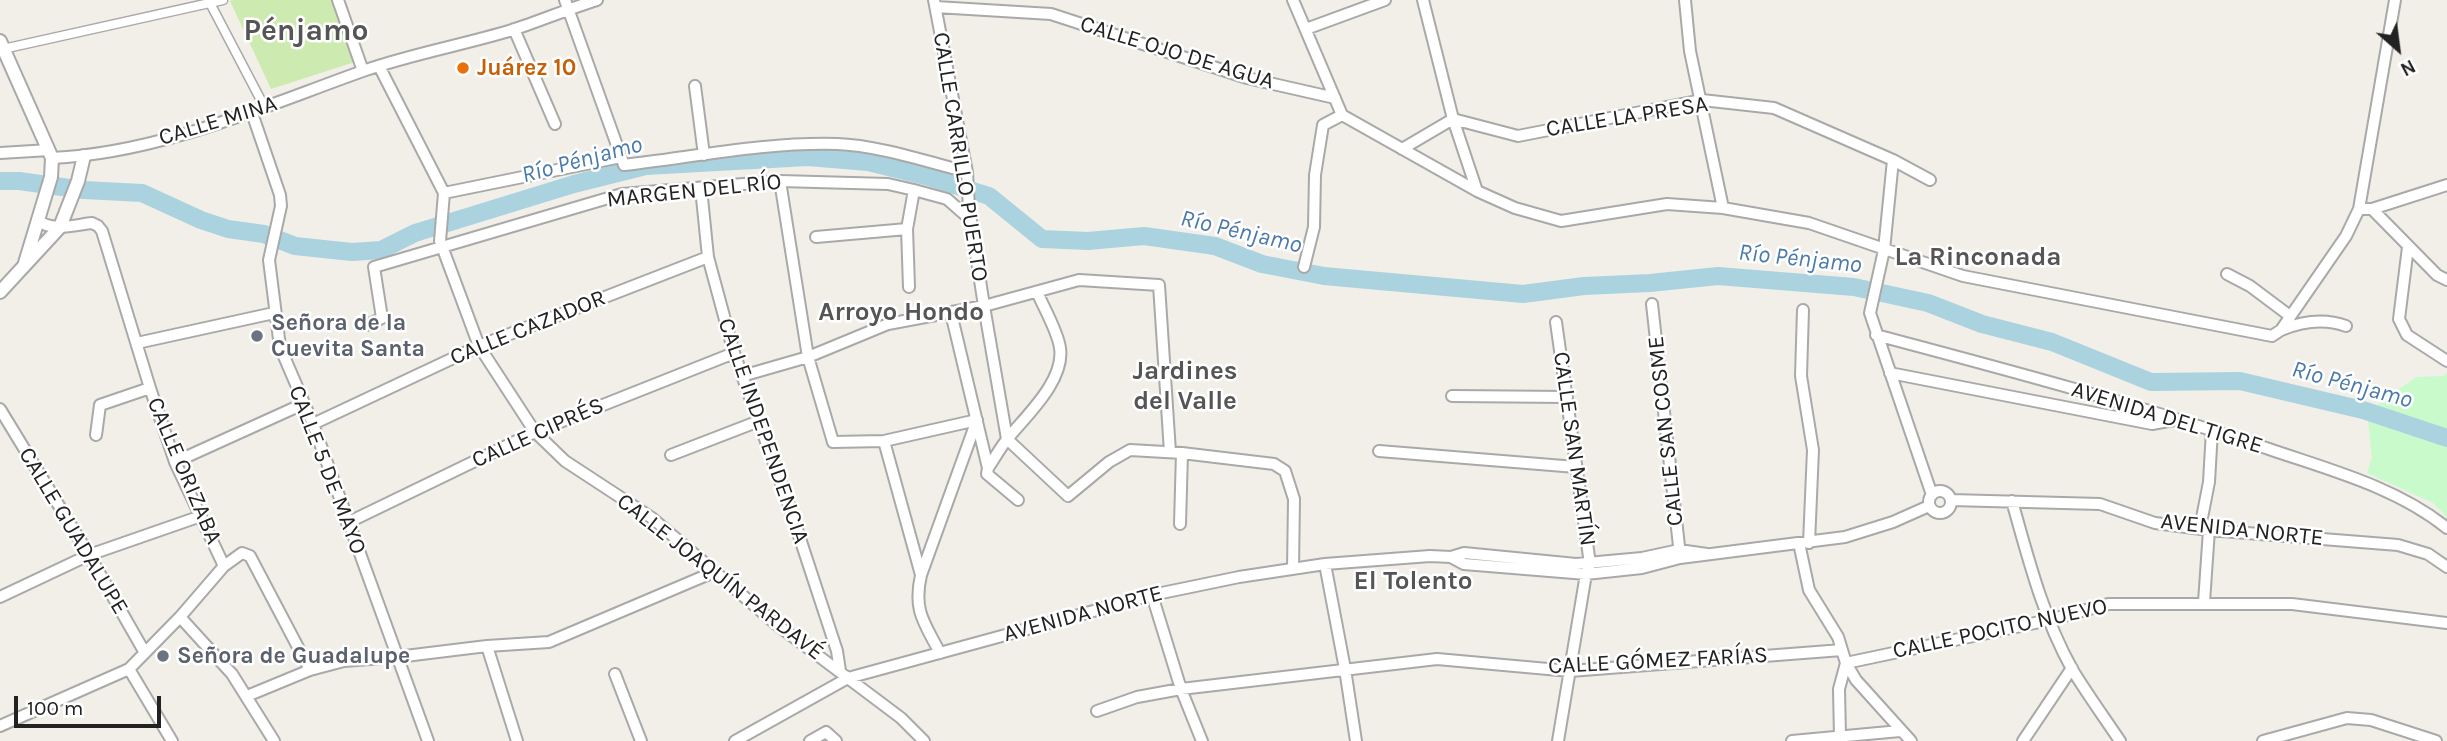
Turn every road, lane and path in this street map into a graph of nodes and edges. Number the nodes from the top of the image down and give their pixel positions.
1 (223, 0) edge
2 (338, 0) edge
3 (597, 0) edge
4 (1293, 0) edge
5 (1385, 0) edge
6 (1423, 0) edge
7 (1685, 0) edge
8 (2395, 0) edge
9 (205, 3) edge
10 (935, 3) edge
11 (566, 5) edge
12 (514, 29) junction
13 (1306, 29) junction
14 (1, 47) edge
15 (379, 66) junction
16 (363, 71) junction
17 (695, 86) dead end
18 (1335, 98) junction
19 (1702, 100) junction
20 (265, 108) junction
21 (252, 113) junction
22 (1342, 115) junction
23 (1453, 119) junction
24 (555, 124) dead end
25 (1402, 149) junction
26 (0, 153) edge
27 (50, 154) junction
28 (704, 155) junction
29 (84, 156) junction
30 (1893, 160) junction
31 (623, 161) junction
32 (967, 172) junction
33 (1930, 180) dead end
34 (780, 181) junction
35 (2447, 184) edge
36 (701, 188) junction
37 (914, 190) junction
38 (444, 194) junction
39 (1483, 194) junction
40 (1723, 208) junction
41 (2359, 209) junction
42 (2372, 209) junction
43 (38, 215) junction
44 (970, 215) junction
45 (60, 227) junction
46 (906, 229) junction
47 (816, 237) dead end
48 (442, 243) junction
49 (2408, 247) junction
50 (1884, 250) junction
51 (708, 257) junction
52 (24, 263) junction
53 (1304, 267) dead end
54 (2227, 274) dead end
55 (2447, 280) edge
56 (909, 287) dead end
57 (0, 292) edge
58 (1037, 292) junction
59 (1652, 304) dead end
60 (984, 306) junction
61 (1803, 310) dead end
62 (274, 313) junction
63 (951, 313) junction
64 (2290, 316) junction
65 (1556, 322) dead end
66 (368, 325) dead end
67 (2346, 326) dead end
68 (2281, 330) junction
69 (1876, 335) junction
70 (137, 343) junction
71 (479, 346) junction
72 (734, 353) junction
73 (808, 357) junction
74 (2447, 361) edge
75 (1890, 373) junction
76 (742, 376) junction
77 (149, 388) junction
78 (1452, 396) dead end
79 (1567, 397) junction
80 (303, 404) junction
81 (0, 410) edge
82 (2176, 419) junction
83 (976, 420) junction
84 (759, 421) junction
85 (313, 424) junction
86 (2212, 430) junction
87 (535, 432) junction
88 (96, 435) dead end
89 (1007, 439) junction
90 (884, 441) junction
91 (1379, 451) dead end
92 (1170, 452) junction
93 (1182, 453) junction
94 (671, 455) dead end
95 (175, 462) junction
96 (1576, 467) junction
97 (987, 471) junction
98 (1018, 500) dead end
99 (1931, 500) junction
100 (1951, 500) junction
101 (2012, 501) junction
102 (201, 516) junction
103 (347, 523) junction
104 (1180, 524) dead end
105 (2447, 528) edge
106 (2205, 529) junction
107 (1804, 543) junction
108 (1680, 554) junction
109 (89, 555) junction
110 (1325, 564) junction
111 (225, 566) junction
112 (2447, 567) edge
113 (1293, 569) junction
114 (1588, 569) junction
115 (714, 572) junction
116 (921, 575) junction
117 (1152, 595) junction
118 (0, 597) edge
119 (2204, 603) junction
120 (180, 617) junction
121 (2049, 620) junction
122 (2447, 623) edge
123 (486, 646) junction
124 (1842, 650) junction
125 (145, 653) junction
126 (940, 653) junction
127 (397, 657) junction
128 (1846, 663) junction
129 (129, 668) junction
130 (2072, 668) junction
131 (1345, 669) junction
132 (310, 670) junction
133 (1570, 671) junction
134 (615, 674) dead end
135 (844, 674) junction
136 (1181, 689) junction
137 (247, 696) junction
138 (1097, 711) dead end
139 (0, 726) edge
140 (1900, 731) junction
141 (1840, 737) junction
142 (172, 741) edge
143 (274, 741) edge
144 (428, 741) edge
145 (517, 741) edge
146 (641, 741) edge
147 (735, 741) edge
148 (810, 741) edge
149 (836, 741) edge
150 (924, 741) edge
151 (1202, 741) edge
152 (1356, 741) edge
153 (1558, 741) edge
154 (1791, 741) edge
155 (1911, 741) edge
156 (2024, 741) edge
157 (2120, 741) edge
158 (2263, 741) edge
159 (2436, 741) edge

1 - 9 street
2 - 16 street
3 - 11 street, CALLE MINA
4 - 13 street
5 - 13 street
6 - 23 street
7 - 19 street
8 - 41 street
9 - 14 street
9 - 20 street
10 - 18 street, CALLE OJO DE AGUA
10 - 32 street, CALLE CARRILLO PUERTO
11 - 12 street, CALLE MINA
11 - 31 street
12 - 15 street, CALLE MINA
12 - 24 street
13 - 18 street
14 - 27 street
15 - 16 street, CALLE MINA
15 - 38 street
16 - 20 street, CALLE MINA
17 - 28 street
18 - 22 street
19 - 23 street, CALLE LA PRESA
19 - 30 street, CALLE LA PRESA
19 - 40 street
20 - 21 street, CALLE MINA
21 - 29 street, CALLE MINA
21 - 62 street, CALLE 5 DE MAYO
22 - 25 street
22 - 53 street
23 - 25 street
23 - 39 street
25 - 39 street
26 - 27 street, CALLE MINA
27 - 29 street, CALLE MINA
27 - 43 street
28 - 31 street
28 - 32 street
29 - 45 street
30 - 33 street, CALLE LA PRESA
30 - 50 street
31 - 38 street
32 - 44 street, CALLE CARRILLO PUERTO
34 - 36 street, MARGEN DEL RÍO
34 - 37 street, MARGEN DEL RÍO
34 - 73 street
35 - 42 street
36 - 48 street, MARGEN DEL RÍO
36 - 51 street, CALLE INDEPENDENCIA
37 - 44 street, MARGEN DEL RÍO
37 - 46 street
38 - 48 street, CALLE JOAQUÍN PARDAVÉ
39 - 40 street
40 - 50 street
41 - 42 street
41 - 64 street
42 - 49 street
43 - 45 street
43 - 52 street
44 - 60 street, CALLE CARRILLO PUERTO
45 - 52 street
45 - 70 street, CALLE ORIZABA
46 - 47 street
46 - 56 street
48 - 66 street, MARGEN DEL RÍO
48 - 71 street, CALLE JOAQUÍN PARDAVÉ
49 - 55 street
49 - 74 street
50 - 68 street
50 - 69 street
51 - 71 street, CALLE CAZADOR
51 - 72 street, CALLE INDEPENDENCIA
52 - 57 street
54 - 64 street
58 - 60 street
58 - 89 street
58 - 92 street
59 - 108 street, CALLE SAN COSME
60 - 63 street
60 - 89 street, CALLE CARRILLO PUERTO
61 - 107 street
62 - 70 street
62 - 80 street, CALLE 5 DE MAYO
63 - 73 street
63 - 83 street
64 - 68 street
65 - 79 street, CALLE SAN MARTÍN
67 - 68 street
69 - 75 street
69 - 82 street, AVENIDA DEL TIGRE
70 - 77 street, CALLE ORIZABA
71 - 85 street, CALLE CAZADOR
71 - 87 street, CALLE JOAQUÍN PARDAVÉ
72 - 76 street, CALLE INDEPENDENCIA
72 - 87 street, CALLE CIPRÉS
73 - 76 street
73 - 90 street
75 - 82 street
75 - 99 street
76 - 84 street, CALLE INDEPENDENCIA
77 - 88 street
77 - 95 street, CALLE ORIZABA
78 - 79 street
79 - 96 street, CALLE SAN MARTÍN
80 - 85 street, CALLE 5 DE MAYO
80 - 95 street
81 - 109 street, CALLE GUADALUPE
82 - 86 street, AVENIDA DEL TIGRE
83 - 90 street
83 - 97 street
83 - 116 street
84 - 94 street
84 - 135 street, CALLE INDEPENDENCIA
85 - 103 street, CALLE 5 DE MAYO
86 - 105 street, AVENIDA DEL TIGRE
86 - 106 street
87 - 103 street, CALLE CIPRÉS
87 - 115 street, CALLE JOAQUÍN PARDAVÉ
89 - 92 street
89 - 97 street
90 - 116 street
91 - 96 street
92 - 93 street
93 - 104 street
93 - 113 street
95 - 102 street, CALLE ORIZABA
96 - 114 street, CALLE SAN MARTÍN
97 - 98 street
99 - 100 street
99 - 100 street
99 - 107 street, AVENIDA NORTE
100 - 101 street, AVENIDA NORTE
101 - 106 street, AVENIDA NORTE
101 - 121 street
102 - 109 street
102 - 111 street, CALLE ORIZABA
103 - 127 street, CALLE 5 DE MAYO
106 - 112 street, AVENIDA NORTE
106 - 119 street
107 - 108 street, AVENIDA NORTE
107 - 124 street
108 - 114 street, AVENIDA NORTE
109 - 118 street
109 - 125 street, CALLE GUADALUPE
110 - 113 street, AVENIDA NORTE
110 - 114 street, AVENIDA NORTE
110 - 131 street
111 - 120 street
111 - 132 street, CALLE ORIZABA
113 - 117 street, AVENIDA NORTE
114 - 133 street, CALLE SAN MARTÍN
115 - 123 street
115 - 135 street, CALLE JOAQUÍN PARDAVÉ
116 - 126 street
117 - 126 street, AVENIDA NORTE
117 - 136 street
119 - 121 street, CALLE POCITO NUEVO
119 - 122 street, CALLE POCITO NUEVO
120 - 125 street
120 - 137 street
121 - 128 street, CALLE POCITO NUEVO
121 - 130 street
123 - 127 street
123 - 145 street
124 - 128 street
124 - 133 street, CALLE GÓMEZ FARÍAS
125 - 129 street
126 - 135 street, AVENIDA NORTE
127 - 132 street
127 - 144 street, CALLE 5 DE MAYO
128 - 140 street
128 - 141 street
129 - 139 street
129 - 142 street
130 - 156 street
130 - 157 street
131 - 133 street, CALLE GÓMEZ FARÍAS
131 - 136 street, CALLE GÓMEZ FARÍAS
131 - 152 street
132 - 137 street
133 - 153 street, CALLE SAN MARTÍN
134 - 146 street
135 - 147 street, AVENIDA NORTE
135 - 150 street, CALLE JOAQUÍN PARDAVÉ
136 - 138 street, CALLE GÓMEZ FARÍAS
136 - 151 street
137 - 143 street
140 - 141 street
140 - 155 street
141 - 154 street
148 - 149 street
158 - 159 street

